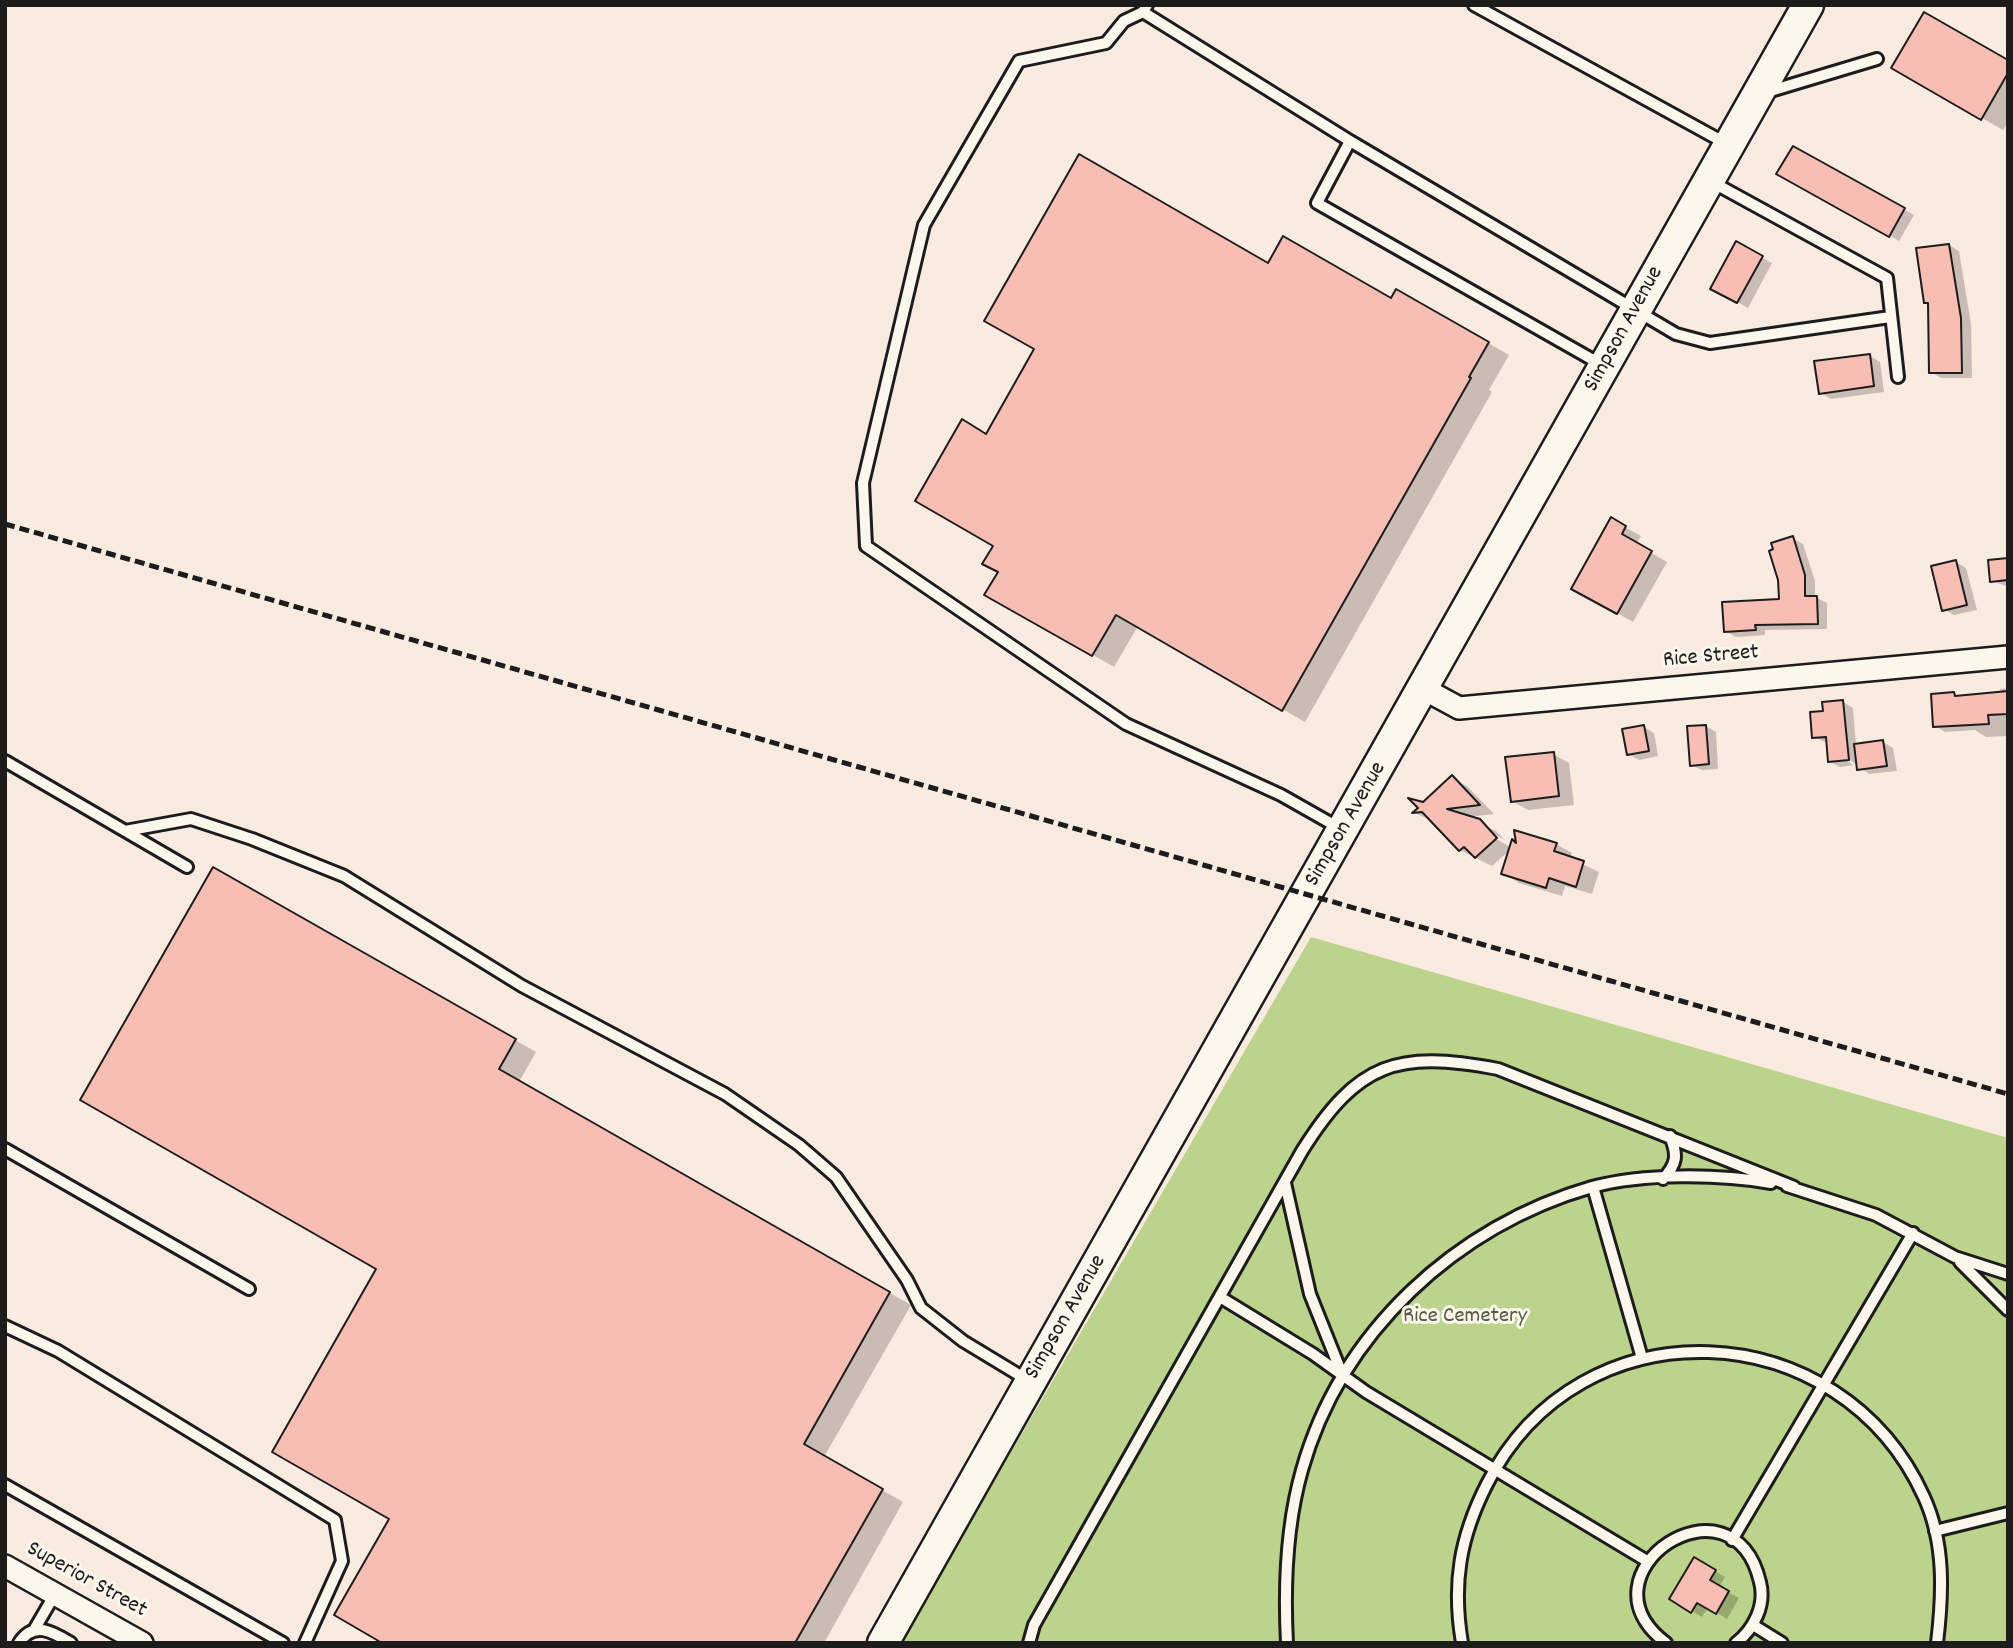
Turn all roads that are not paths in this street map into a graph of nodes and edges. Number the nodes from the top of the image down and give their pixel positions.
1 (1474, 5) edge
2 (1808, 5) edge
3 (1145, 8) edge
4 (1878, 59) dead end
5 (1758, 94) junction
6 (1350, 141) junction
7 (1729, 145) junction
8 (1709, 180) junction
9 (1637, 309) junction
10 (1890, 317) junction
11 (1604, 366) junction
12 (1898, 377) dead end
13 (2008, 657) edge
14 (1424, 689) junction
15 (5, 761) edge
16 (125, 831) junction
17 (1343, 831) junction
18 (187, 867) dead end
19 (1670, 1136) junction
20 (5, 1149) edge
21 (1663, 1179) junction
22 (1285, 1183) junction
23 (1593, 1187) junction
24 (1794, 1187) junction
25 (1913, 1233) junction
26 (1955, 1257) junction
27 (2008, 1274) edge
28 (249, 1289) dead end
29 (1220, 1297) junction
30 (2008, 1310) edge
31 (6, 1328) edge
32 (1642, 1358) junction
33 (1342, 1374) junction
34 (1031, 1382) junction
35 (1825, 1384) junction
36 (1494, 1469) junction
37 (5, 1485) edge
38 (2008, 1513) edge
39 (1935, 1531) junction
40 (1732, 1539) junction
41 (1647, 1561) junction
42 (5, 1566) edge
43 (55, 1594) junction
44 (1753, 1625) junction
45 (34, 1630) junction
46 (19, 1643) edge
47 (71, 1643) edge
48 (142, 1643) edge
49 (283, 1643) edge
50 (305, 1643) edge
51 (883, 1643) edge
52 (1029, 1643) edge
53 (1287, 1643) edge
54 (1462, 1643) edge
55 (1666, 1643) edge
56 (1735, 1643) edge
57 (1782, 1643) edge
58 (1937, 1643) edge

1 - 7 lane
2 - 5 street, Simpson Avenue
3 - 6 lane
3 - 17 lane
4 - 5 lane
5 - 7 street, Simpson Avenue
6 - 9 lane
6 - 11 lane
7 - 8 street, Simpson Avenue
8 - 9 street, Simpson Avenue
8 - 10 lane
9 - 10 lane
9 - 11 street, Simpson Avenue
10 - 12 lane
11 - 14 street, Simpson Avenue
13 - 14 street, Rice Street
14 - 17 street, Simpson Avenue
15 - 16 lane
16 - 18 lane
16 - 34 lane
17 - 34 street, Simpson Avenue
19 - 21 lane
19 - 22 lane
19 - 24 lane
20 - 28 lane
21 - 23 lane
21 - 24 lane
22 - 29 lane
22 - 33 lane
23 - 32 lane
23 - 33 lane
24 - 25 lane
25 - 26 lane
25 - 35 lane
26 - 27 lane
26 - 30 lane
29 - 33 lane
29 - 52 lane
31 - 50 lane
32 - 35 lane
32 - 36 lane
33 - 36 lane
33 - 53 lane
34 - 51 street, Simpson Avenue
35 - 39 lane
35 - 40 lane
36 - 41 lane
36 - 54 lane
37 - 49 lane
38 - 39 lane
39 - 58 lane
40 - 41 lane
40 - 44 lane
41 - 55 lane
42 - 43 street, Superior Street
43 - 45 lane
43 - 48 street, Superior Street
44 - 56 lane
44 - 57 lane
45 - 46 lane
45 - 47 lane

